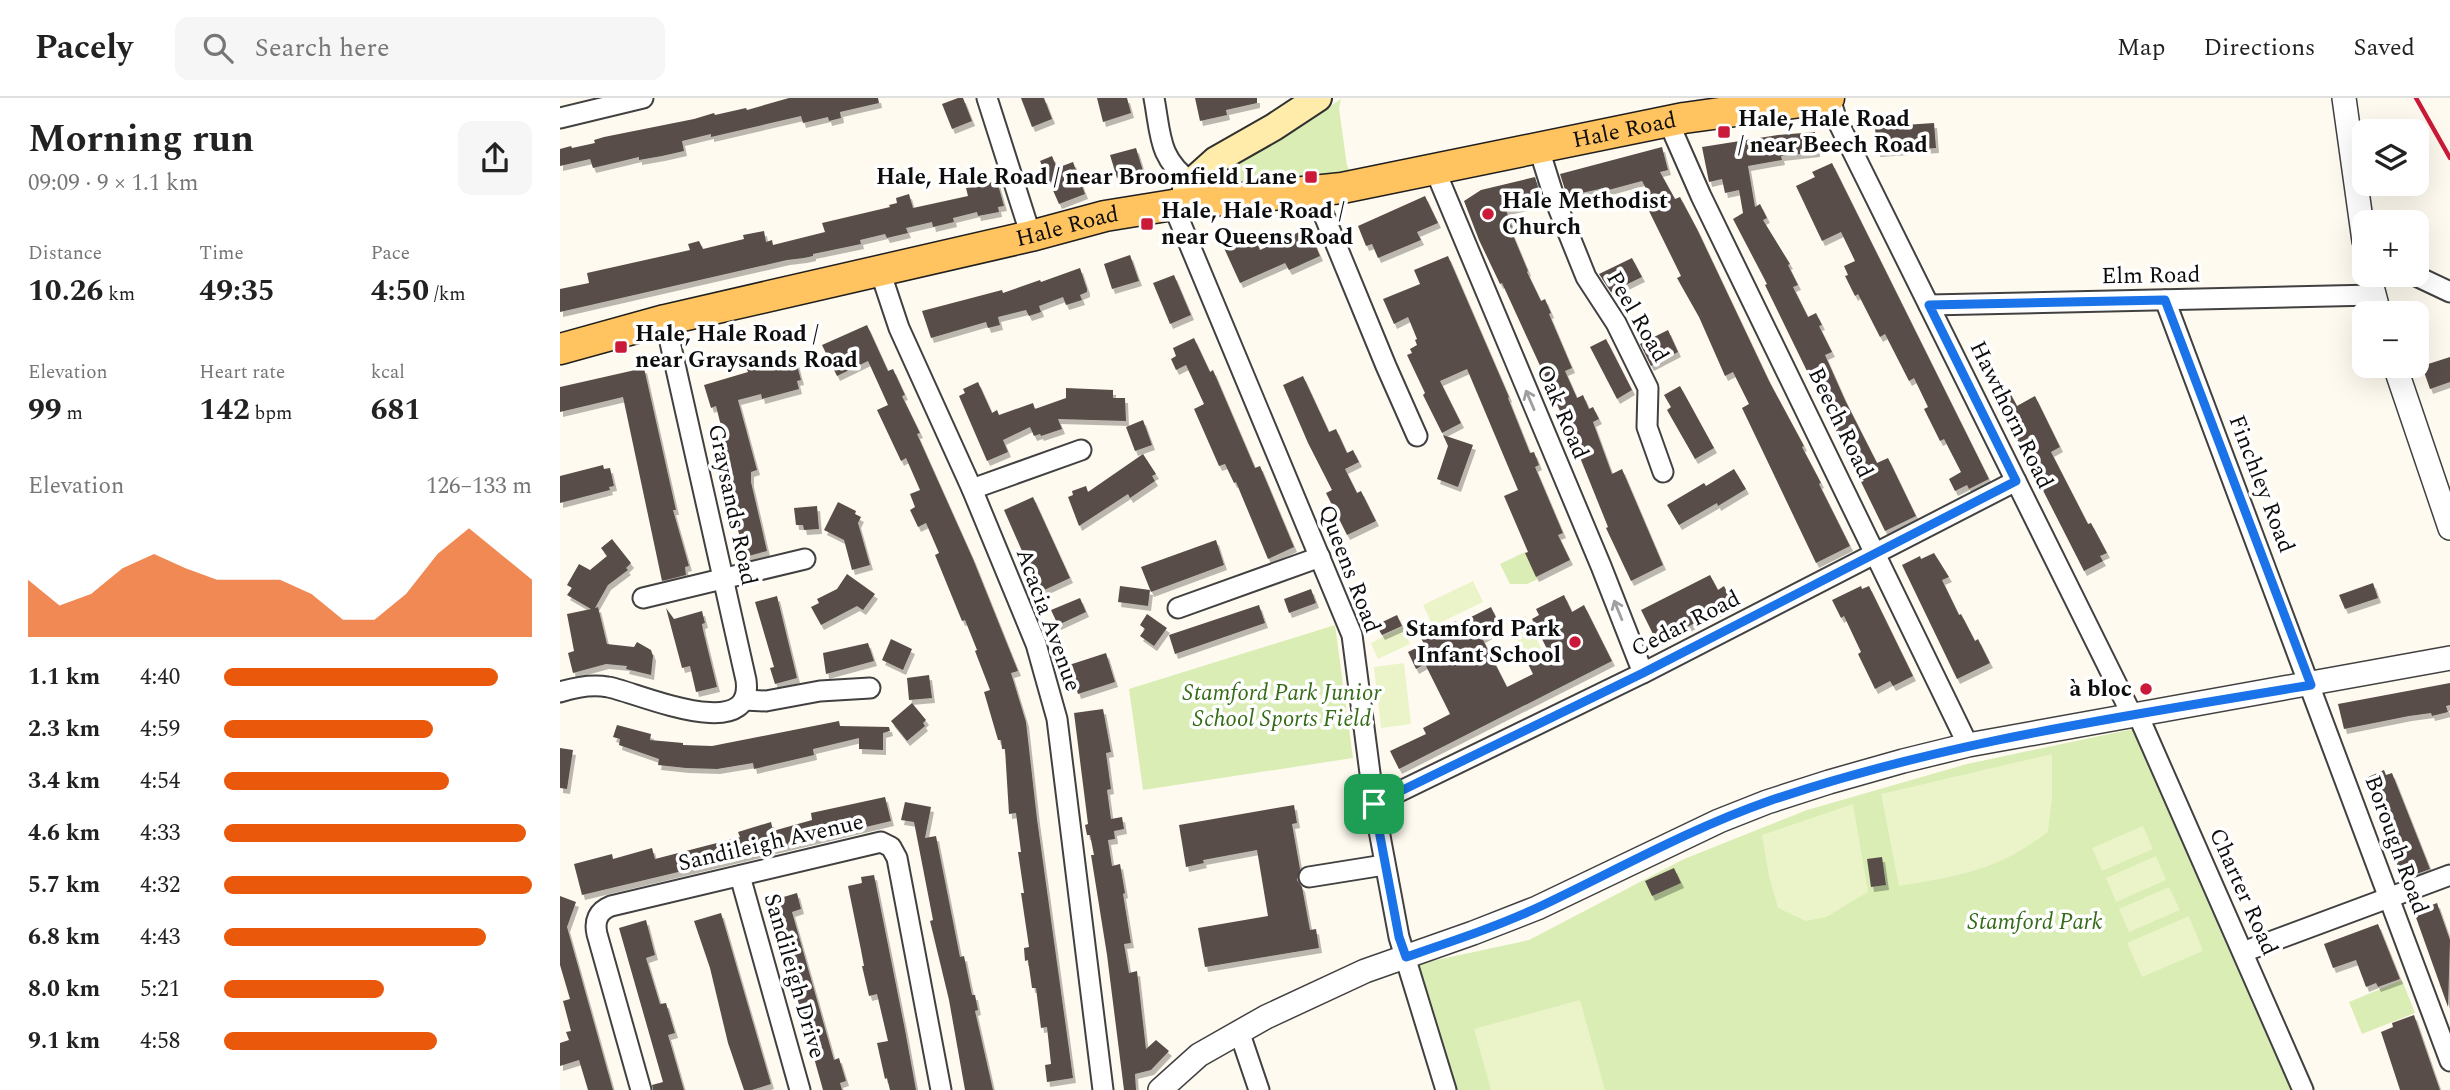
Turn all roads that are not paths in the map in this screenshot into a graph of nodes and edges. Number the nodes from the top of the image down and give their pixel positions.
1 (643, 98) edge
2 (987, 98) edge
3 (1154, 98) edge
4 (1318, 98) edge
5 (1830, 98) edge
6 (2344, 98) edge
7 (1677, 113) edge
8 (560, 118) edge
9 (1539, 149) junction
10 (1435, 170) junction
11 (1314, 191) junction
12 (1183, 197) junction
13 (2360, 210) edge
14 (1031, 236) junction
15 (880, 271) junction
16 (2429, 282) edge
17 (2450, 292) edge
18 (2374, 294) edge
19 (2165, 300) junction
20 (1929, 305) junction
21 (665, 320) junction
22 (560, 349) edge
23 (2399, 378) edge
24 (1417, 436) dead end
25 (1081, 450) dead end
26 (1663, 472) dead end
27 (2016, 481) junction
28 (972, 489) junction
29 (2450, 528) edge
30 (1875, 553) junction
31 (1320, 557) junction
32 (805, 559) dead end
33 (722, 578) junction
34 (643, 598) dead end
35 (1178, 608) dead end
36 (2450, 658) edge
37 (1643, 673) junction
38 (2311, 685) junction
39 (870, 688) dead end
40 (560, 692) edge
41 (744, 700) junction
42 (2135, 715) junction
43 (1968, 745) junction
44 (1374, 804) junction
45 (1384, 865) junction
46 (2450, 875) edge
47 (740, 876) junction
48 (1309, 877) dead end
49 (2389, 897) junction
50 (2243, 952) junction
51 (1406, 957) junction
52 (1239, 1031) junction
53 (2450, 1061) edge
54 (641, 1090) edge
55 (800, 1090) edge
56 (942, 1090) edge
57 (1102, 1090) edge
58 (1160, 1090) edge
59 (1259, 1090) edge
60 (1446, 1090) edge
61 (2303, 1090) edge

1 - 8 street
2 - 14 street
3 - 12 street
4 - 12 main road
5 - 7 main road, Hale Road
5 - 20 street, Hawthorn Road
6 - 13 street
7 - 9 main road, Hale Road
7 - 30 street, Beech Road
9 - 10 main road, Hale Road
9 - 26 street, Peel Road
10 - 11 main road, Hale Road
37 -> 10 street, Oak Road
11 - 12 main road, Hale Road
11 - 24 street
12 - 14 main road, Hale Road
12 - 31 street, Queens Road
14 - 15 main road, Hale Road
15 - 21 main road, Hale Road
15 - 28 street, Acacia Avenue
16 - 17 street
18 - 19 street, Elm Road
19 - 20 street, Elm Road
19 - 38 street, Finchley Road
20 - 27 street, Hawthorn Road
21 - 22 main road, Hale Road
21 - 33 street, Graysands Road
23 - 29 street
25 - 28 street
27 - 30 street, Cedar Road
27 - 42 street, Hawthorn Road
28 - 57 street, Acacia Avenue
30 - 37 street, Cedar Road
30 - 43 street, Beech Road
31 - 35 street
31 - 44 street, Queens Road
32 - 33 street
33 - 34 street
33 - 41 street, Graysands Road
36 - 38 street
37 - 44 street, Cedar Road
38 - 42 street
38 - 49 street, Borough Road
39 - 41 street
40 - 41 street
42 - 43 street
42 - 50 street, Charter Road
43 - 51 street
44 - 45 street, Queens Road
45 - 48 street
45 - 51 street, Queens Road
46 - 49 street
47 - 54 street, Sandileigh Avenue
47 - 55 street, Sandileigh Drive
47 - 56 street, Sandileigh Avenue
49 - 50 street
49 - 53 street, Borough Road
50 - 61 street, Charter Road
51 - 52 street
51 - 60 street, Queens Road
52 - 58 street
52 - 59 street

